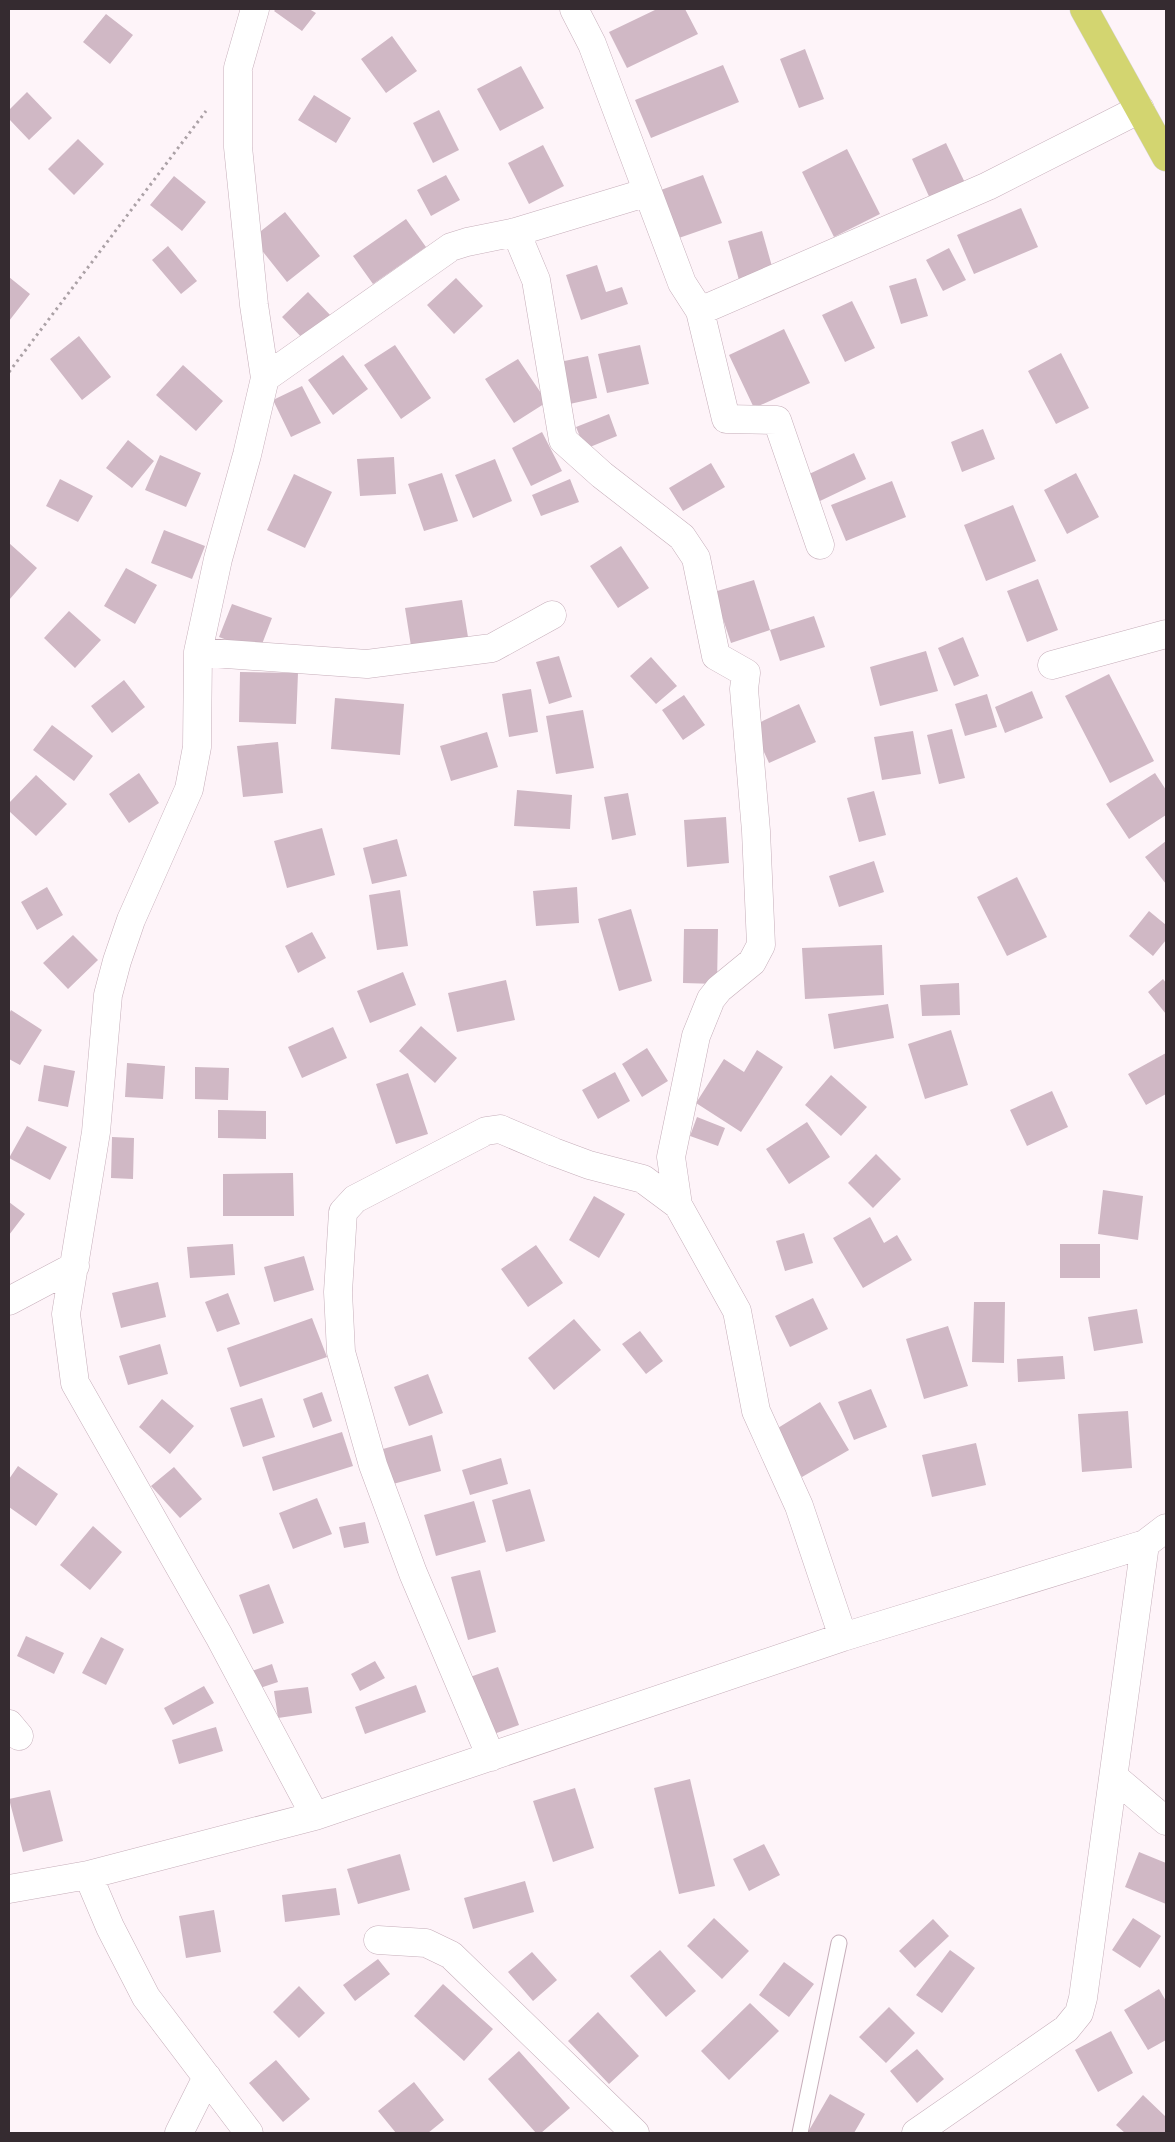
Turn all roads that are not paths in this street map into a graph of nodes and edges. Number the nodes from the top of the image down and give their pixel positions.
1 (255, 9) edge
2 (574, 9) edge
3 (1084, 9) edge
4 (1140, 109) junction
5 (1166, 157) edge
6 (648, 192) junction
7 (516, 232) junction
8 (700, 311) junction
9 (265, 378) junction
10 (820, 546) dead end
11 (552, 615) dead end
12 (1166, 634) edge
13 (198, 652) junction
14 (1052, 665) dead end
15 (678, 1205) junction
16 (75, 1266) junction
17 (9, 1301) edge
18 (1156, 1536) edge
19 (843, 1637) junction
20 (491, 1757) junction
21 (1114, 1777) junction
22 (315, 1816) junction
23 (1166, 1820) edge
24 (88, 1875) junction
25 (9, 1889) edge
26 (378, 1940) dead end
27 (839, 1943) dead end
28 (207, 2077) junction
29 (179, 2133) edge
30 (249, 2133) edge
31 (635, 2133) edge
32 (800, 2133) edge
33 (916, 2133) edge

1 - 9 street
2 - 6 street
3 - 4 highway
4 - 5 highway
4 - 8 street
6 - 7 street
6 - 8 street
7 - 9 street
7 - 15 street
8 - 10 street
9 - 13 street
11 - 13 street
12 - 14 street
13 - 16 street
15 - 19 street
15 - 20 street
16 - 17 street
16 - 22 street
18 - 19 street
18 - 21 street
19 - 20 street
20 - 22 street
21 - 23 street
21 - 33 street
22 - 24 street
24 - 25 street
24 - 28 street
26 - 31 street
27 - 32 lane
28 - 29 street
28 - 30 street

